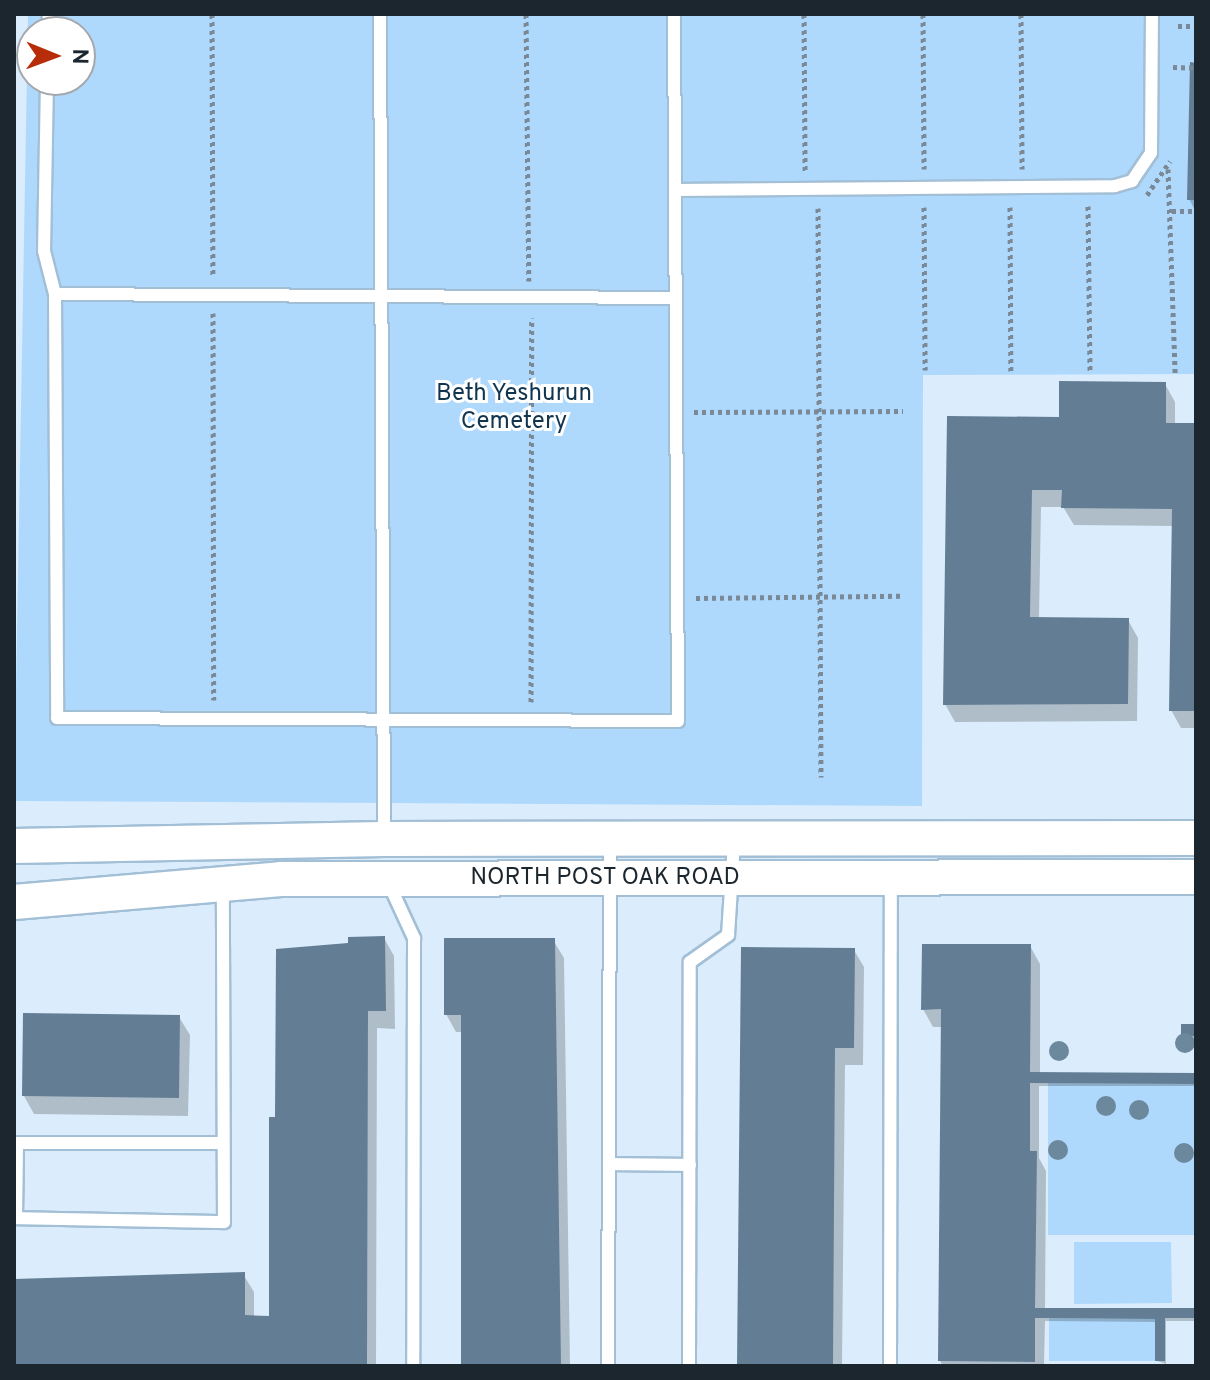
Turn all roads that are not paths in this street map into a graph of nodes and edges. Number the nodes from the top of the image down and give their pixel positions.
1 (380, 14) edge
2 (674, 14) edge
3 (1152, 14) edge
4 (47, 96) edge
5 (675, 190) junction
6 (55, 294) junction
7 (381, 297) junction
8 (676, 298) junction
9 (382, 721) junction
10 (1196, 838) edge
11 (384, 839) junction
12 (734, 839) junction
13 (610, 840) junction
14 (14, 846) edge
15 (1196, 877) edge
16 (385, 878) junction
17 (610, 878) junction
18 (733, 879) junction
19 (891, 881) junction
20 (223, 883) junction
21 (14, 902) edge
22 (222, 1143) junction
23 (609, 1164) junction
24 (690, 1165) junction
25 (15, 1218) edge
26 (413, 1366) edge
27 (608, 1366) edge
28 (689, 1366) edge
29 (890, 1366) edge

1 - 7 lane
2 - 5 lane
3 - 5 lane
4 - 6 lane
5 - 8 lane
6 - 7 lane
6 - 9 lane
7 - 8 lane
7 - 9 lane
8 - 9 lane
9 - 11 lane
10 - 12 main road, NORTH POST OAK ROAD
11 - 13 main road, NORTH POST OAK ROAD
11 - 14 main road, NORTH POST OAK ROAD
12 - 13 main road, NORTH POST OAK ROAD
12 - 18 lane
13 - 17 lane
15 - 19 main road, NORTH POST OAK ROAD
16 - 17 main road, NORTH POST OAK ROAD
16 - 20 main road, NORTH POST OAK ROAD
16 - 26 lane
17 - 18 main road, NORTH POST OAK ROAD
17 - 23 lane
18 - 19 main road, NORTH POST OAK ROAD
18 - 24 lane
19 - 29 lane
20 - 21 main road, NORTH POST OAK ROAD
20 - 22 lane
22 - 25 lane
22 - 25 lane
23 - 24 lane
23 - 27 lane
24 - 28 lane

